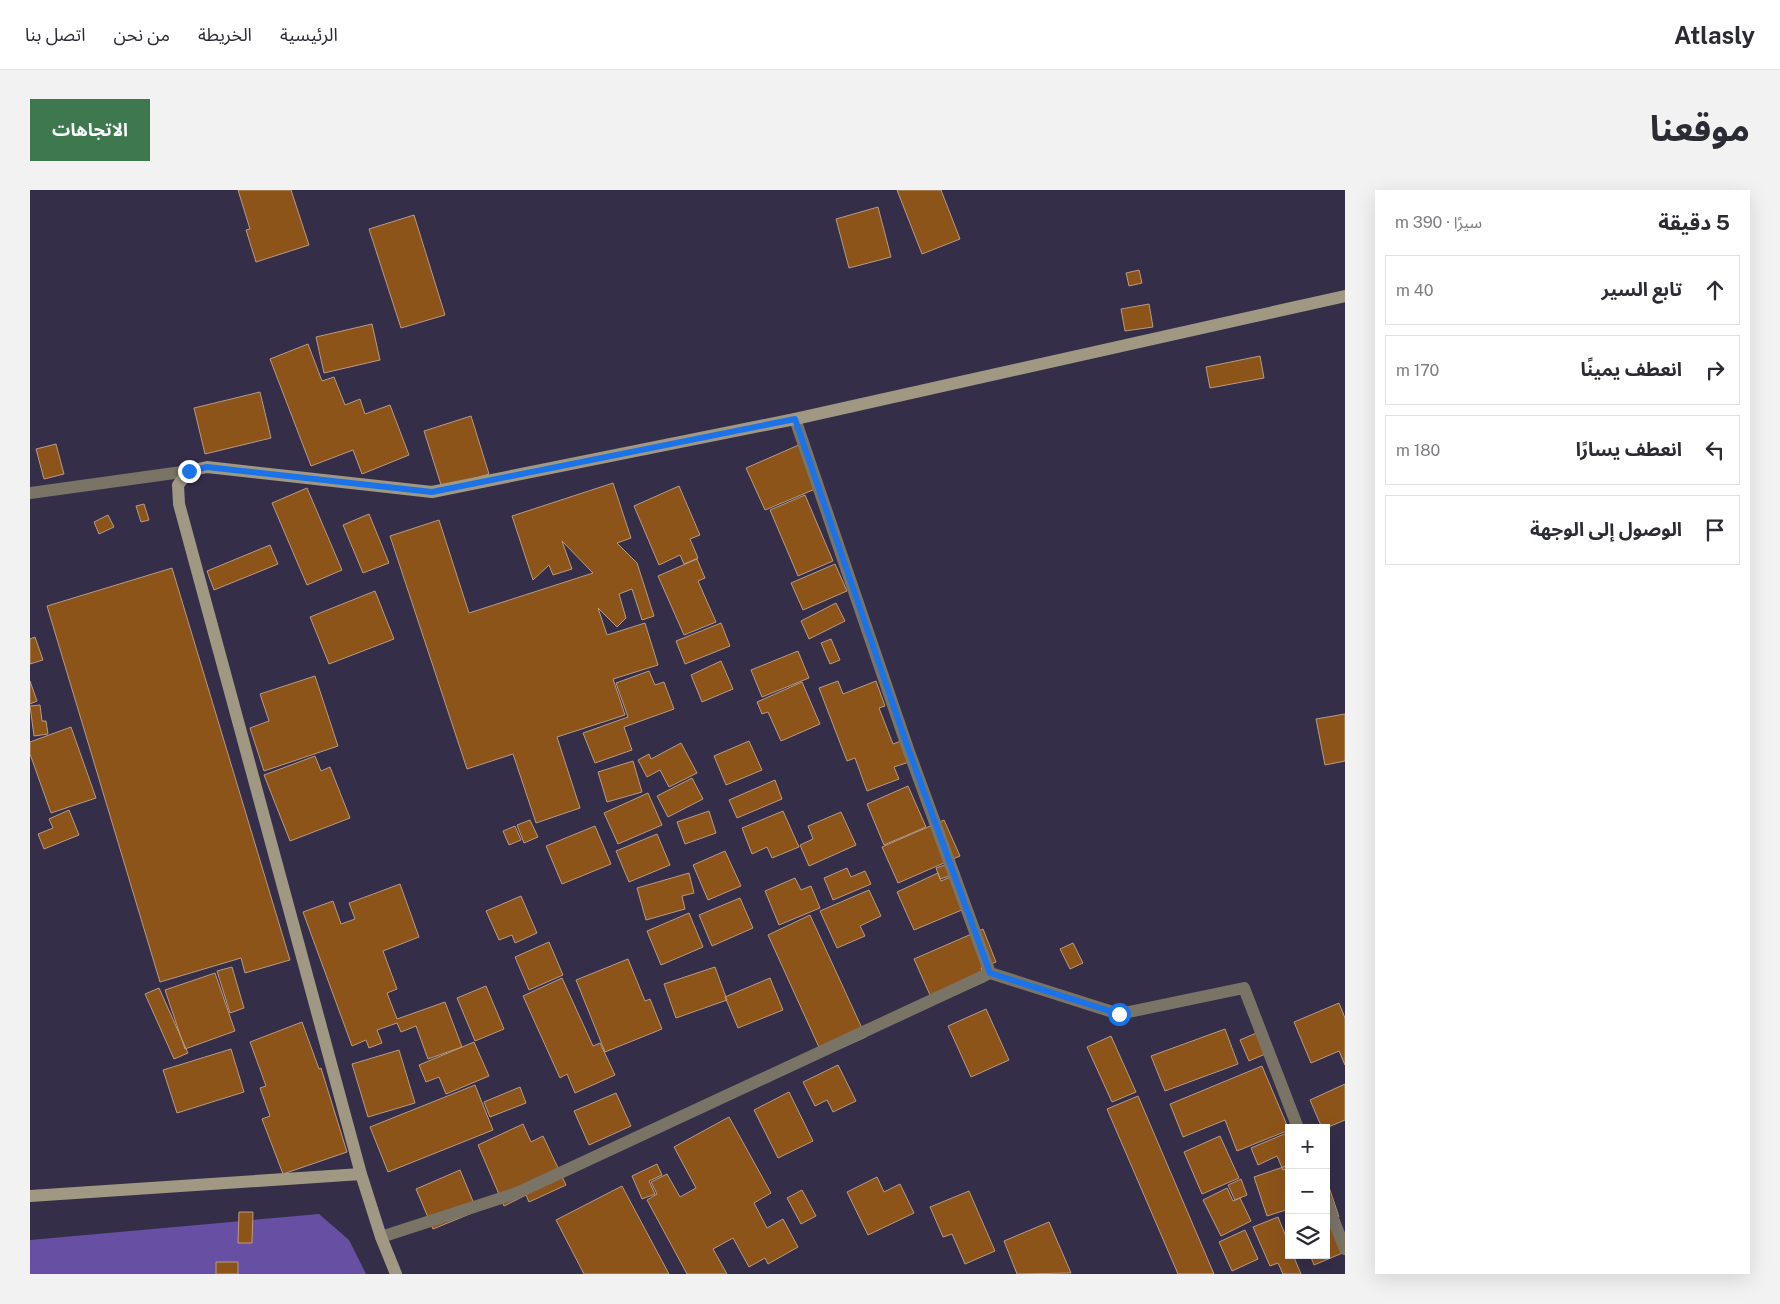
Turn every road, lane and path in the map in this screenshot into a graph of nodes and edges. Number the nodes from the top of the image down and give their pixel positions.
1 (1345, 296) edge
2 (795, 419) junction
3 (189, 471) junction
4 (30, 492) edge
5 (990, 973) junction
6 (1296, 1124) edge
7 (361, 1174) junction
8 (30, 1196) edge
9 (1330, 1211) edge
10 (381, 1237) junction
11 (1345, 1249) edge
12 (396, 1274) edge

1 - 2 street
2 - 3 street
2 - 5 street
3 - 4 street
3 - 7 street
5 - 6 street
5 - 10 street
7 - 8 street
7 - 10 street
9 - 11 street
10 - 12 street

